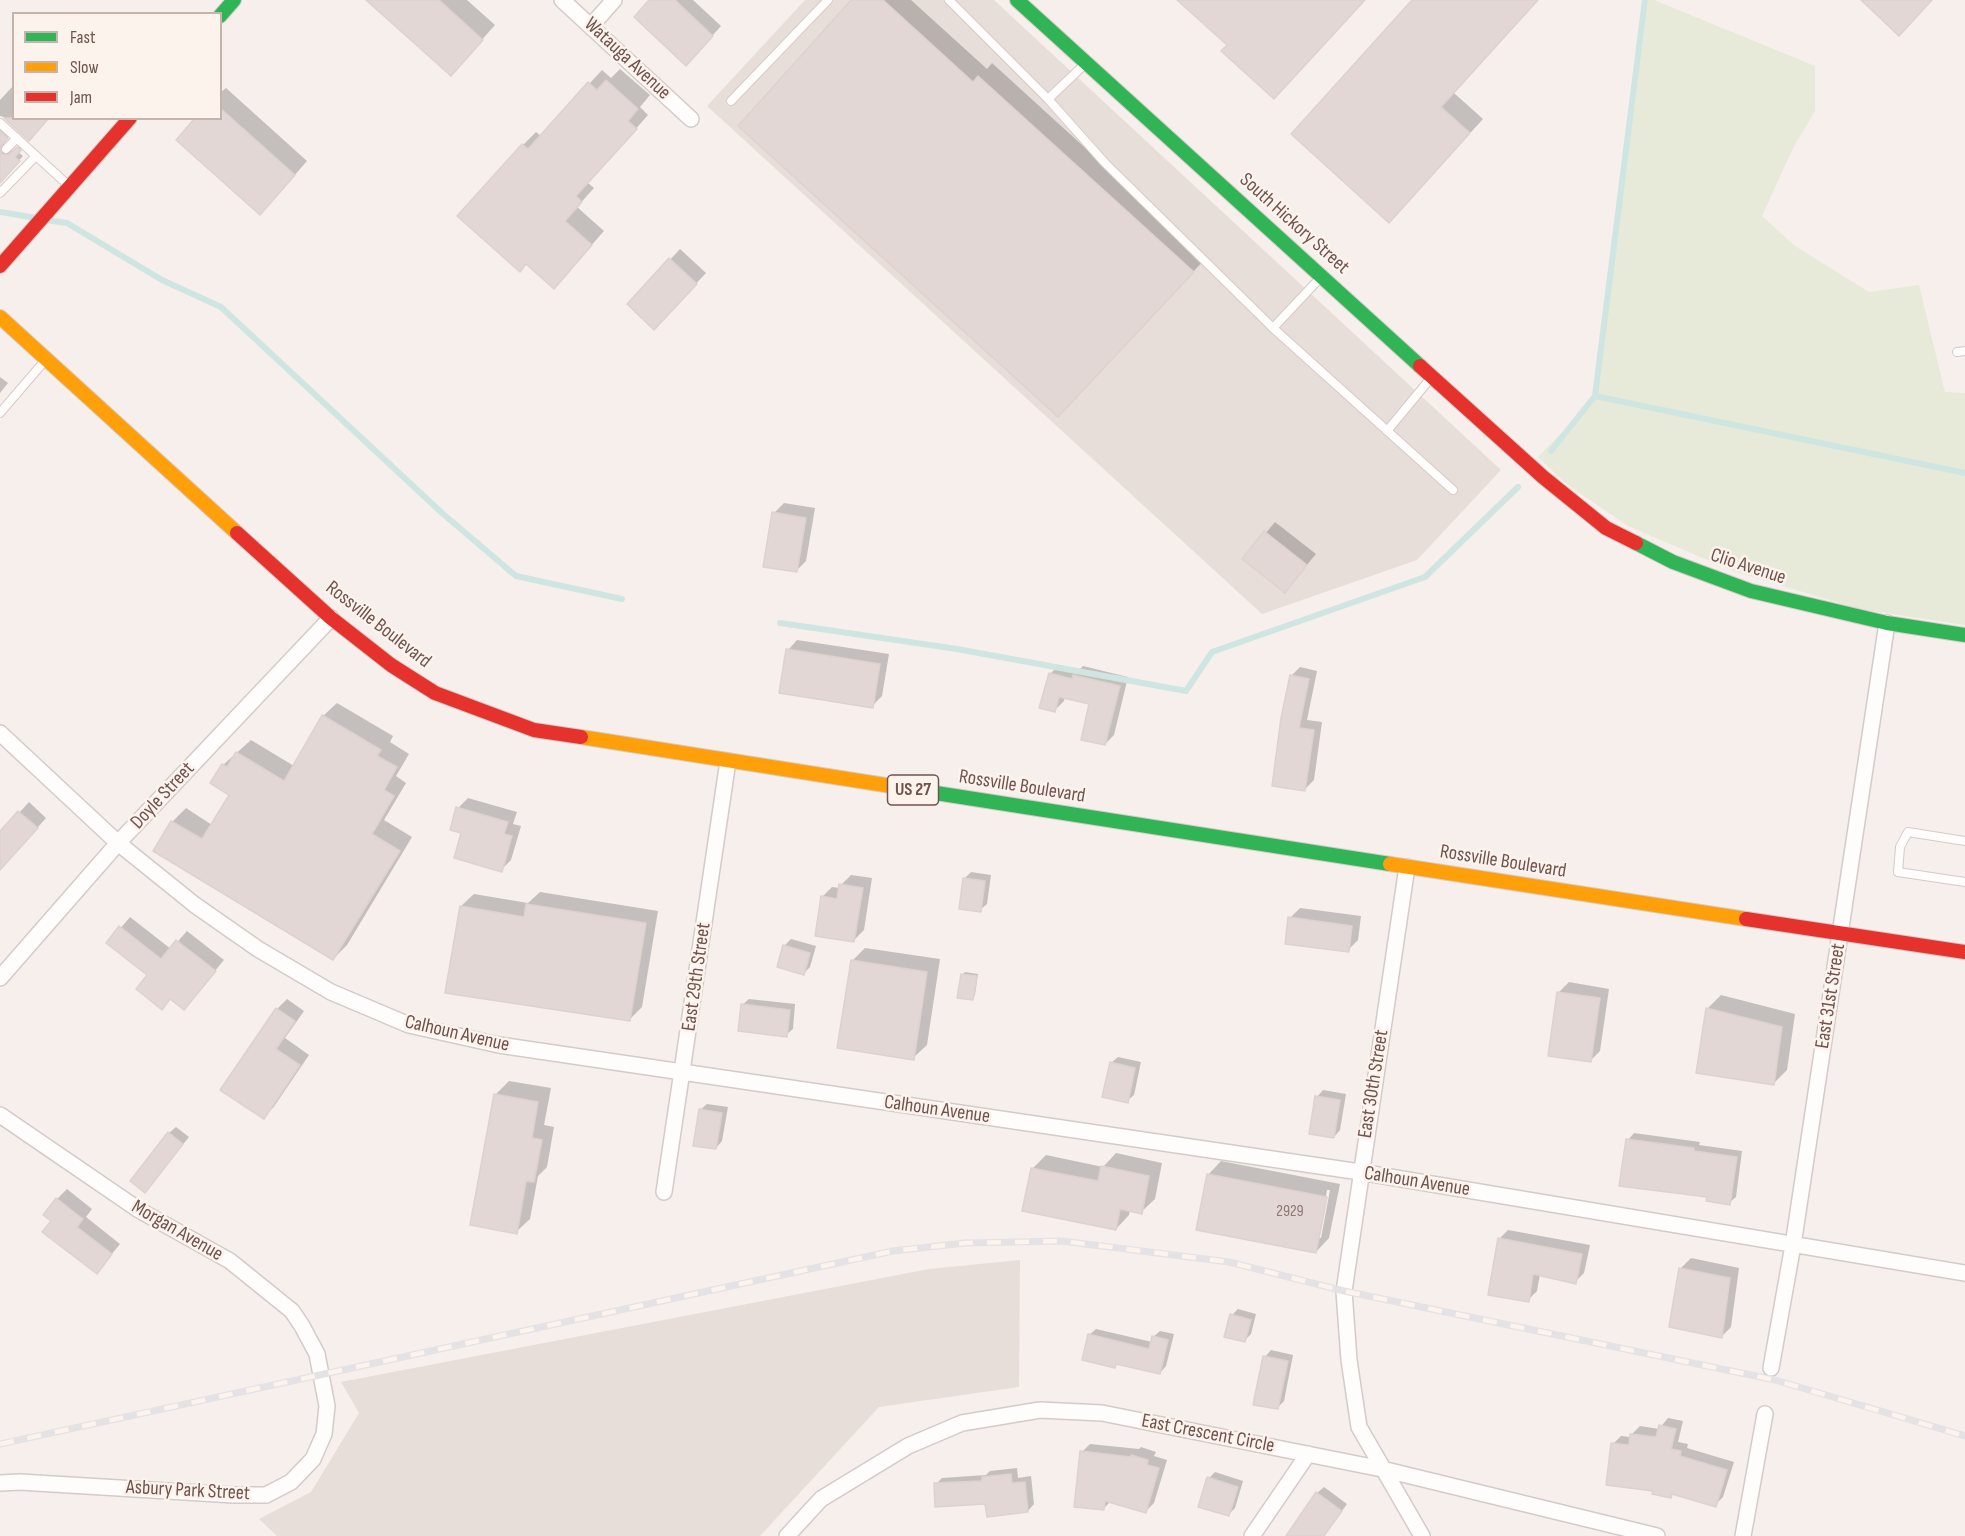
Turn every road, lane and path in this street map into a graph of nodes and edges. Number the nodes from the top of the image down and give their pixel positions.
1 (234, 0) edge
2 (562, 0) edge
3 (614, 0) edge
4 (828, 0) edge
5 (949, 0) edge
6 (1017, 0) edge
7 (222, 14) edge
8 (591, 26) junction
9 (1087, 62) junction
10 (1048, 99) junction
11 (731, 101) dead end
12 (691, 119) dead end
13 (128, 120) edge
14 (0, 123) edge
15 (16, 138) junction
16 (6, 149) dead end
17 (36, 156) junction
18 (70, 186) junction
19 (0, 193) edge
20 (0, 266) edge
21 (1322, 276) junction
22 (2, 323) edge
23 (1273, 328) junction
24 (47, 359) junction
25 (1432, 376) junction
26 (0, 413) edge
27 (1387, 431) junction
28 (1543, 477) joint
29 (1453, 490) dead end
30 (331, 618) junction
31 (1887, 623) junction
32 (1965, 635) edge
33 (0, 734) edge
34 (728, 761) junction
35 (1965, 841) edge
36 (118, 843) junction
37 (1407, 867) junction
38 (1965, 882) edge
39 (1840, 933) junction
40 (1965, 952) edge
41 (0, 978) edge
42 (683, 1073) junction
43 (0, 1115) edge
44 (1360, 1172) junction
45 (664, 1192) dead end
46 (1793, 1245) junction
47 (1965, 1273) edge
48 (1771, 1368) dead end
49 (322, 1375) joint
50 (1765, 1414) dead end
51 (1308, 1454) junction
52 (1382, 1469) junction
53 (0, 1484) edge
54 (787, 1536) edge
55 (1252, 1536) edge
56 (1422, 1536) edge
57 (1657, 1536) edge
58 (1743, 1536) edge

1 - 7 main road
2 - 8 street, Watauga Avenue
3 - 8 street
4 - 11 lane
5 - 10 lane
6 - 9 main road, South Hickory Street
8 - 12 street, Watauga Avenue
9 - 10 lane
9 - 21 main road, South Hickory Street
10 - 23 lane
13 - 18 main road
14 - 15 lane
15 - 16 lane
15 - 17 lane
17 - 18 lane
17 - 19 lane
18 - 20 main road
21 - 23 lane
21 - 25 main road, South Hickory Street
22 - 24 main road, Rossville Boulevard / US 27
23 - 27 lane
24 - 26 lane
24 - 30 main road, Rossville Boulevard / US 27
25 - 27 lane
25 - 28 main road, South Hickory Street
27 - 29 lane
28 - 31 main road, Clio Avenue
30 - 34 main road, Rossville Boulevard / US 27
30 - 36 street, Doyle Street
31 - 32 main road, Clio Avenue
31 - 39 street, East 31st Street
33 - 36 street, Calhoun Avenue
34 - 37 main road, Rossville Boulevard / US 27
34 - 42 street, East 29th Street
35 - 38 lane
36 - 41 street, Doyle Street
36 - 42 street, Calhoun Avenue
37 - 39 main road, Rossville Boulevard / US 27
37 - 44 street, East 30th Street
39 - 40 main road, Rossville Boulevard / US 27
39 - 46 street, East 31st Street
42 - 44 street, Calhoun Avenue
42 - 45 street, East 29th Street
43 - 49 street, Morgan Avenue
44 - 46 street, Calhoun Avenue
44 - 52 street, East 30th Street
46 - 47 street, Calhoun Avenue
46 - 48 street, East 31st Street
49 - 53 street, Asbury Park Street
50 - 58 street
51 - 52 street, East Crescent Circle
51 - 54 street, East Crescent Circle
51 - 55 street
52 - 56 street, East 30th Street
52 - 57 street, East Crescent Circle

